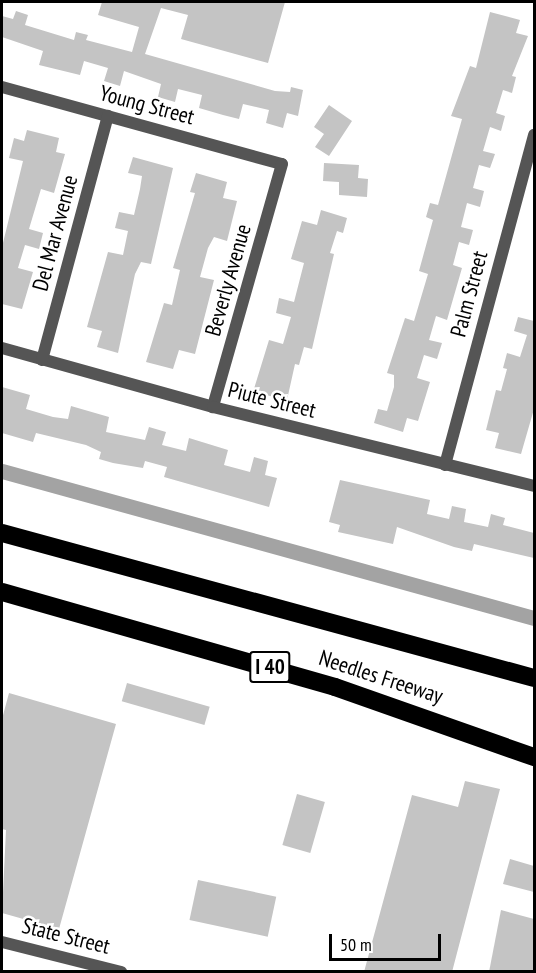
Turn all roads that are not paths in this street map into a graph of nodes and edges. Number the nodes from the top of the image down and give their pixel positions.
1 (2, 87) edge
2 (108, 116) junction
3 (534, 135) edge
4 (282, 164) joint
5 (2, 348) edge
6 (42, 360) junction
7 (213, 407) junction
8 (445, 465) junction
9 (534, 486) edge
10 (2, 533) edge
11 (2, 592) edge
12 (534, 678) edge
13 (534, 757) edge
14 (2, 942) edge
15 (121, 972) edge

1 - 2 street, Young Street
2 - 4 street, Young Street
2 - 6 street, Del Mar Avenue
3 - 8 street, Palm Street
4 - 7 street, Beverly Avenue
5 - 6 street, Piute Street
6 - 7 street, Piute Street
7 - 8 street, Piute Street
8 - 9 street, Piute Street
10 - 12 highway, Needles Freeway
11 - 13 highway, Needles Freeway / I 40
14 - 15 street, State Street

